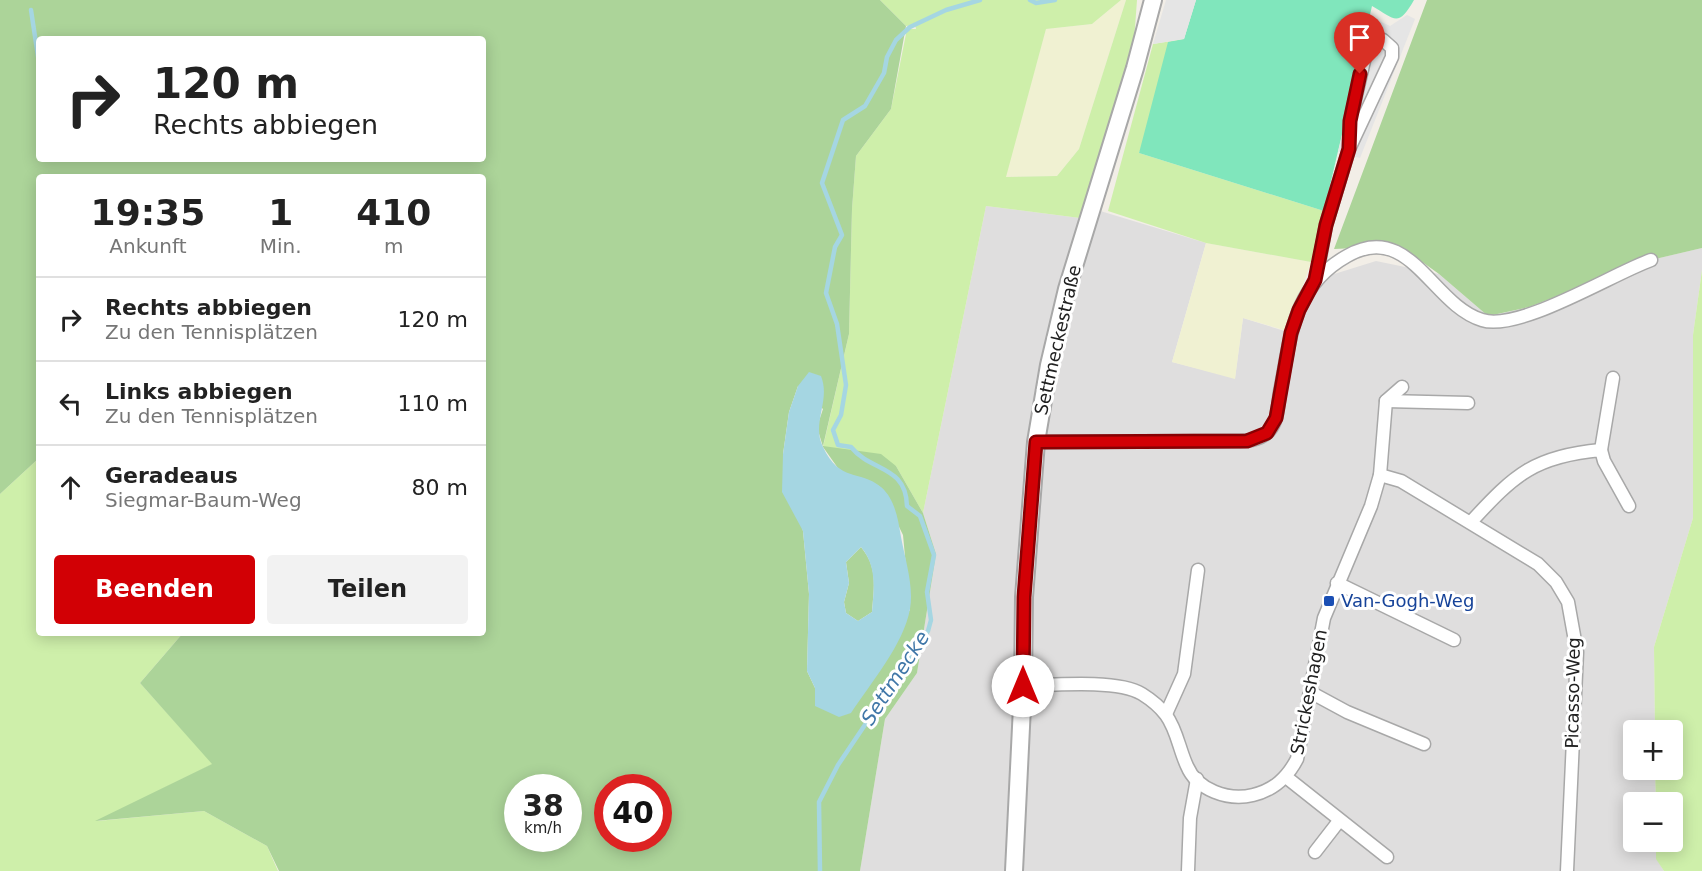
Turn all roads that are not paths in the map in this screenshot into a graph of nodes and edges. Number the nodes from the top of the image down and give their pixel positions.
1 (1153, 0) edge
2 (1349, 149) junction
3 (1651, 260) dead end
4 (1315, 280) junction
5 (1613, 378) dead end
6 (1402, 387) dead end
7 (1386, 401) junction
8 (1468, 403) dead end
9 (1036, 442) junction
10 (1601, 450) junction
11 (1380, 475) junction
12 (1629, 506) dead end
13 (1471, 522) junction
14 (1198, 570) dead end
15 (1337, 583) junction
16 (1454, 640) dead end
17 (1023, 686) junction
18 (1310, 692) junction
19 (1166, 714) junction
20 (1424, 744) dead end
21 (1286, 777) junction
22 (1197, 779) junction
23 (1339, 820) junction
24 (1315, 852) dead end
25 (1387, 857) dead end
26 (1014, 871) edge
27 (1188, 871) edge
28 (1567, 871) edge

1 - 9 street, Settmeckestraße
2 - 2 street
2 - 4 street
3 - 4 street
4 - 9 street
5 - 10 street
6 - 7 street
7 - 8 street
7 - 11 street, Strickeshagen
9 - 17 street, Settmeckestraße
10 - 12 street
10 - 13 street
11 - 13 street, Picasso-Weg
11 - 15 street, Strickeshagen
13 - 28 street, Picasso-Weg
14 - 19 street
15 - 16 street
15 - 18 street, Strickeshagen
17 - 19 street
17 - 26 street, Settmeckestraße
18 - 20 street
18 - 21 street, Strickeshagen
19 - 22 street
21 - 22 street, Strickeshagen
21 - 23 street
22 - 27 street
23 - 24 street
23 - 25 street

